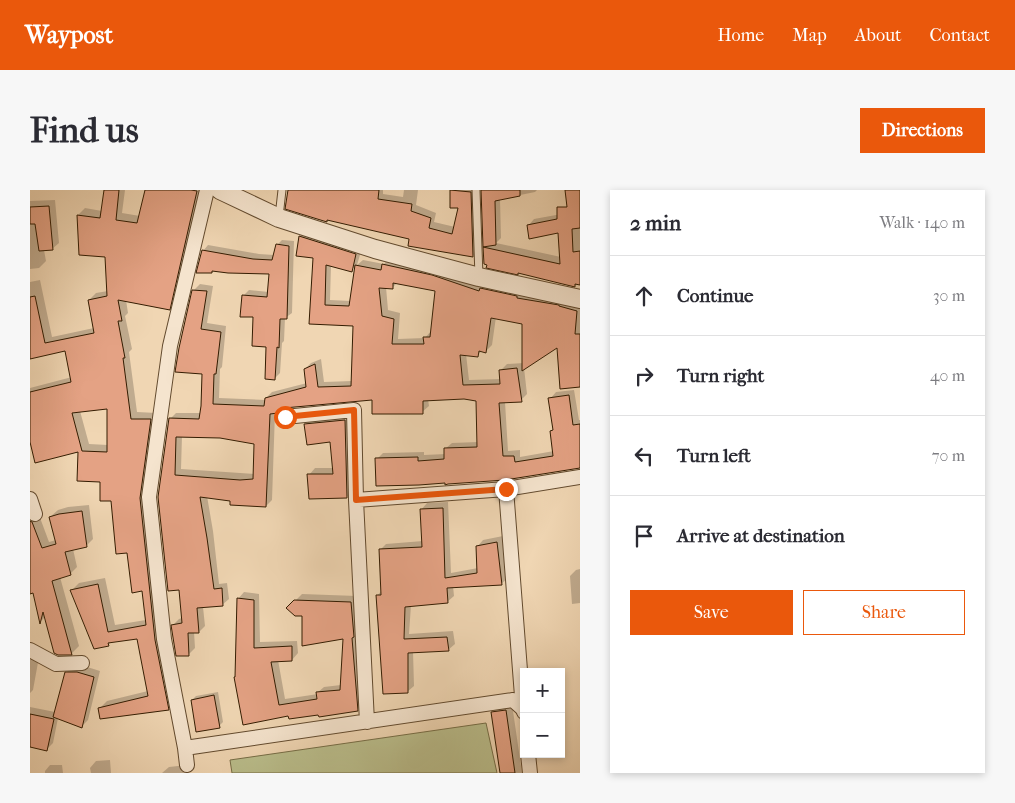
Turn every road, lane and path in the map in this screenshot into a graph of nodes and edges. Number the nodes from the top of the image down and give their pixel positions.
1 (207, 190) edge
2 (220, 190) edge
3 (282, 190) edge
4 (476, 190) edge
5 (278, 218) junction
6 (479, 277) junction
7 (580, 298) edge
8 (285, 417) dead end
9 (580, 477) edge
10 (506, 489) junction
11 (30, 499) edge
12 (356, 500) junction
13 (35, 514) dead end
14 (30, 650) edge
15 (82, 663) dead end
16 (521, 668) edge
17 (520, 706) edge
18 (367, 722) junction
19 (185, 748) junction
20 (528, 758) edge
21 (187, 764) dead end
22 (530, 773) edge

1 - 19 street
2 - 5 street
3 - 5 lane
4 - 6 lane
5 - 6 street
6 - 7 street
8 - 12 street
9 - 10 street
10 - 12 street
10 - 16 street
11 - 13 street
12 - 18 street
14 - 15 street
17 - 18 street
18 - 19 street
19 - 21 street
20 - 22 street

